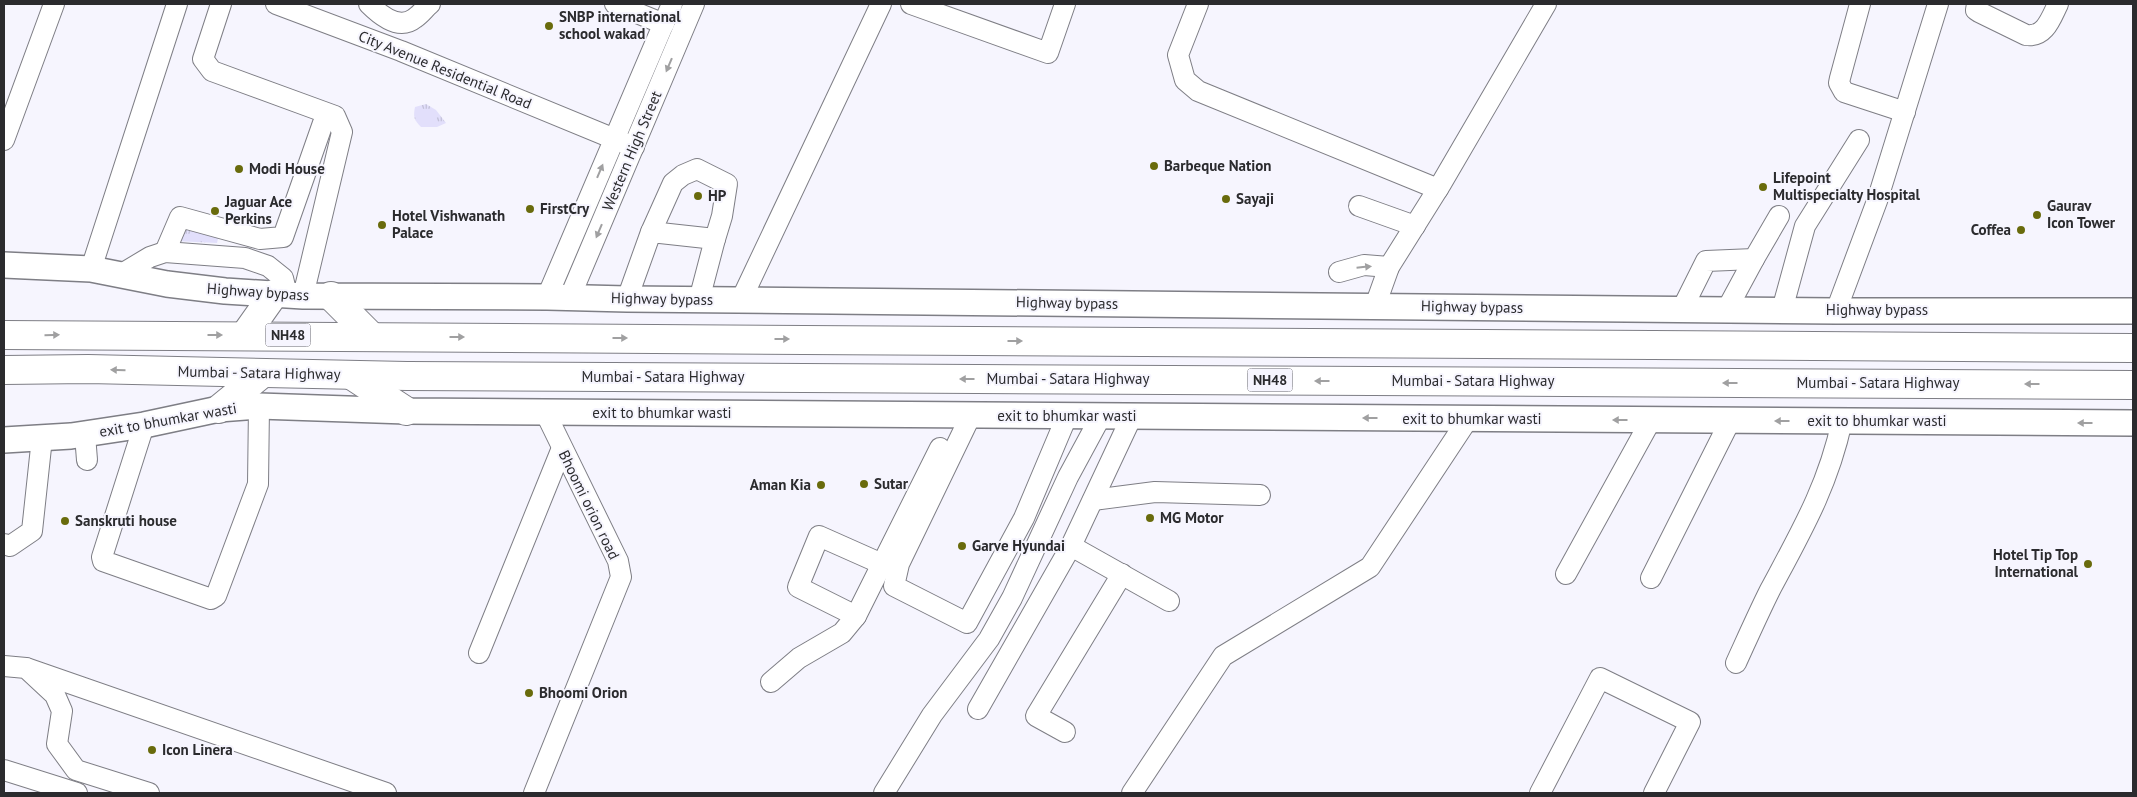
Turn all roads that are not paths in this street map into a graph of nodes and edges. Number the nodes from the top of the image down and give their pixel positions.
1 (54, 4) edge
2 (177, 4) edge
3 (221, 4) edge
4 (276, 4) edge
5 (369, 4) edge
6 (430, 4) edge
7 (672, 4) edge
8 (694, 4) edge
9 (881, 4) edge
10 (911, 4) edge
11 (1064, 4) edge
12 (1198, 4) edge
13 (1546, 4) edge
14 (1860, 4) edge
15 (1938, 4) edge
16 (1977, 4) edge
17 (2058, 4) edge
18 (626, 6) edge
19 (664, 24) junction
20 (1905, 112) junction
21 (323, 123) dead end
22 (614, 139) junction
23 (4, 140) edge
24 (1859, 140) dead end
25 (634, 147) junction
26 (1438, 189) junction
27 (1359, 206) dead end
28 (1779, 216) dead end
29 (1415, 226) junction
30 (651, 232) junction
31 (266, 238) junction
32 (715, 239) junction
33 (165, 252) junction
34 (1754, 258) junction
35 (4, 265) edge
36 (268, 266) junction
37 (1389, 267) junction
38 (92, 269) junction
39 (1339, 272) dead end
40 (120, 275) junction
41 (288, 295) junction
42 (331, 296) junction
43 (558, 297) junction
44 (627, 299) junction
45 (699, 300) junction
46 (741, 300) junction
47 (1375, 306) junction
48 (1682, 309) junction
49 (1727, 309) junction
50 (1782, 310) junction
51 (1836, 310) junction
52 (2133, 311) edge
53 (4, 335) edge
54 (245, 335) junction
55 (371, 336) junction
56 (2133, 348) edge
57 (4, 370) edge
58 (263, 373) junction
59 (350, 375) junction
60 (2133, 385) edge
61 (259, 406) junction
62 (219, 409) junction
63 (406, 411) junction
64 (545, 412) junction
65 (964, 415) junction
66 (1068, 416) junction
67 (1101, 416) junction
68 (1132, 416) junction
69 (1468, 419) junction
70 (1651, 420) junction
71 (1730, 421) junction
72 (1842, 421) junction
73 (2133, 423) edge
74 (144, 425) junction
75 (85, 435) junction
76 (42, 438) junction
77 (4, 440) edge
78 (562, 448) junction
79 (87, 460) dead end
80 (1260, 495) dead end
81 (1093, 500) junction
82 (4, 544) edge
83 (1071, 546) junction
84 (882, 564) junction
85 (1122, 574) junction
86 (1566, 574) dead end
87 (1651, 578) dead end
88 (1169, 600) dead end
89 (856, 616) junction
90 (479, 653) dead end
91 (1736, 663) dead end
92 (4, 666) edge
93 (26, 668) junction
94 (771, 682) dead end
95 (978, 709) dead end
96 (1065, 732) dead end
97 (4, 770) edge
98 (70, 792) edge
99 (149, 793) edge
100 (386, 793) edge
101 (534, 793) edge
102 (884, 793) edge
103 (1132, 793) edge
104 (1540, 793) edge
105 (1654, 793) edge

1 - 23 street
2 - 38 street
3 - 41 street
4 - 22 street, City Avenue Residential Road
5 - 6 street
7 - 19 street, Western High Street
8 -> 25 street, Western High Street
9 - 46 street
10 - 11 street
12 - 26 street
13 - 26 street
14 - 20 street
15 - 20 street
16 - 17 street
18 - 19 street
19 - 22 street, Western High Street
20 - 51 street
21 - 31 street
22 - 25 street, City Avenue Residential Road
43 -> 22 street, Western High Street
24 - 50 street
25 -> 43 street, Western High Street
26 - 29 street
27 - 29 street
28 - 34 street
29 - 37 street
30 - 32 street
30 - 32 street
30 - 44 street
31 - 33 street
31 - 36 street
32 - 45 street
33 - 36 street
33 - 40 street
34 - 48 street
34 - 49 street
35 - 38 main road, Highway bypass
36 - 41 street
39 -> 37 street
37 - 47 street
38 - 40 main road, Highway bypass
40 - 41 main road, Highway bypass
41 - 42 main road, Highway bypass
41 - 54 highway
42 - 43 main road, Highway bypass
42 - 55 highway
43 - 44 main road, Highway bypass
44 - 45 main road, Highway bypass
45 - 46 main road, Highway bypass
46 - 47 main road, Highway bypass
47 - 48 main road, Highway bypass
48 - 49 main road, Highway bypass
49 - 50 main road, Highway bypass
50 - 51 main road, Highway bypass
51 - 52 main road, Highway bypass
53 -> 54 highway, NH48
54 - 55 highway, NH48
55 -> 56 highway, NH48
58 -> 57 highway, Mumbai - Satara Highway / NH48
58 - 59 highway, Mumbai - Satara Highway / NH48
58 - 62 highway
60 -> 59 highway, Mumbai - Satara Highway / NH48
59 - 63 highway
61 - 62 main road, exit to bhumkar wasti
61 - 63 main road, exit to bhumkar wasti
61 - 74 street
62 - 74 main road, exit to bhumkar wasti
63 - 64 main road, exit to bhumkar wasti
64 - 65 main road, exit to bhumkar wasti
64 - 78 street, Bhoomi orion road
65 - 66 main road, exit to bhumkar wasti
65 - 66 street
65 - 84 street
66 - 67 main road, exit to bhumkar wasti
67 - 68 main road, exit to bhumkar wasti
67 - 102 street
69 -> 68 main road, exit to bhumkar wasti
68 - 81 street
70 -> 69 main road, exit to bhumkar wasti
69 - 103 street
70 - 71 main road, exit to bhumkar wasti
70 - 86 street
72 -> 71 main road, exit to bhumkar wasti
71 - 87 street
73 -> 72 main road, exit to bhumkar wasti
72 - 91 street
74 - 75 main road, exit to bhumkar wasti
75 - 76 main road, exit to bhumkar wasti
75 - 79 street
76 - 77 main road, exit to bhumkar wasti
76 - 82 street
78 - 90 street
78 - 101 street, Bhoomi orion road
80 - 81 street
81 - 83 street
83 - 85 street
83 - 95 street
84 - 89 street
84 - 89 street
85 - 88 street
85 - 96 street
89 - 94 street
92 - 93 street
93 - 99 street
93 - 100 street
97 - 98 street
104 - 105 street

